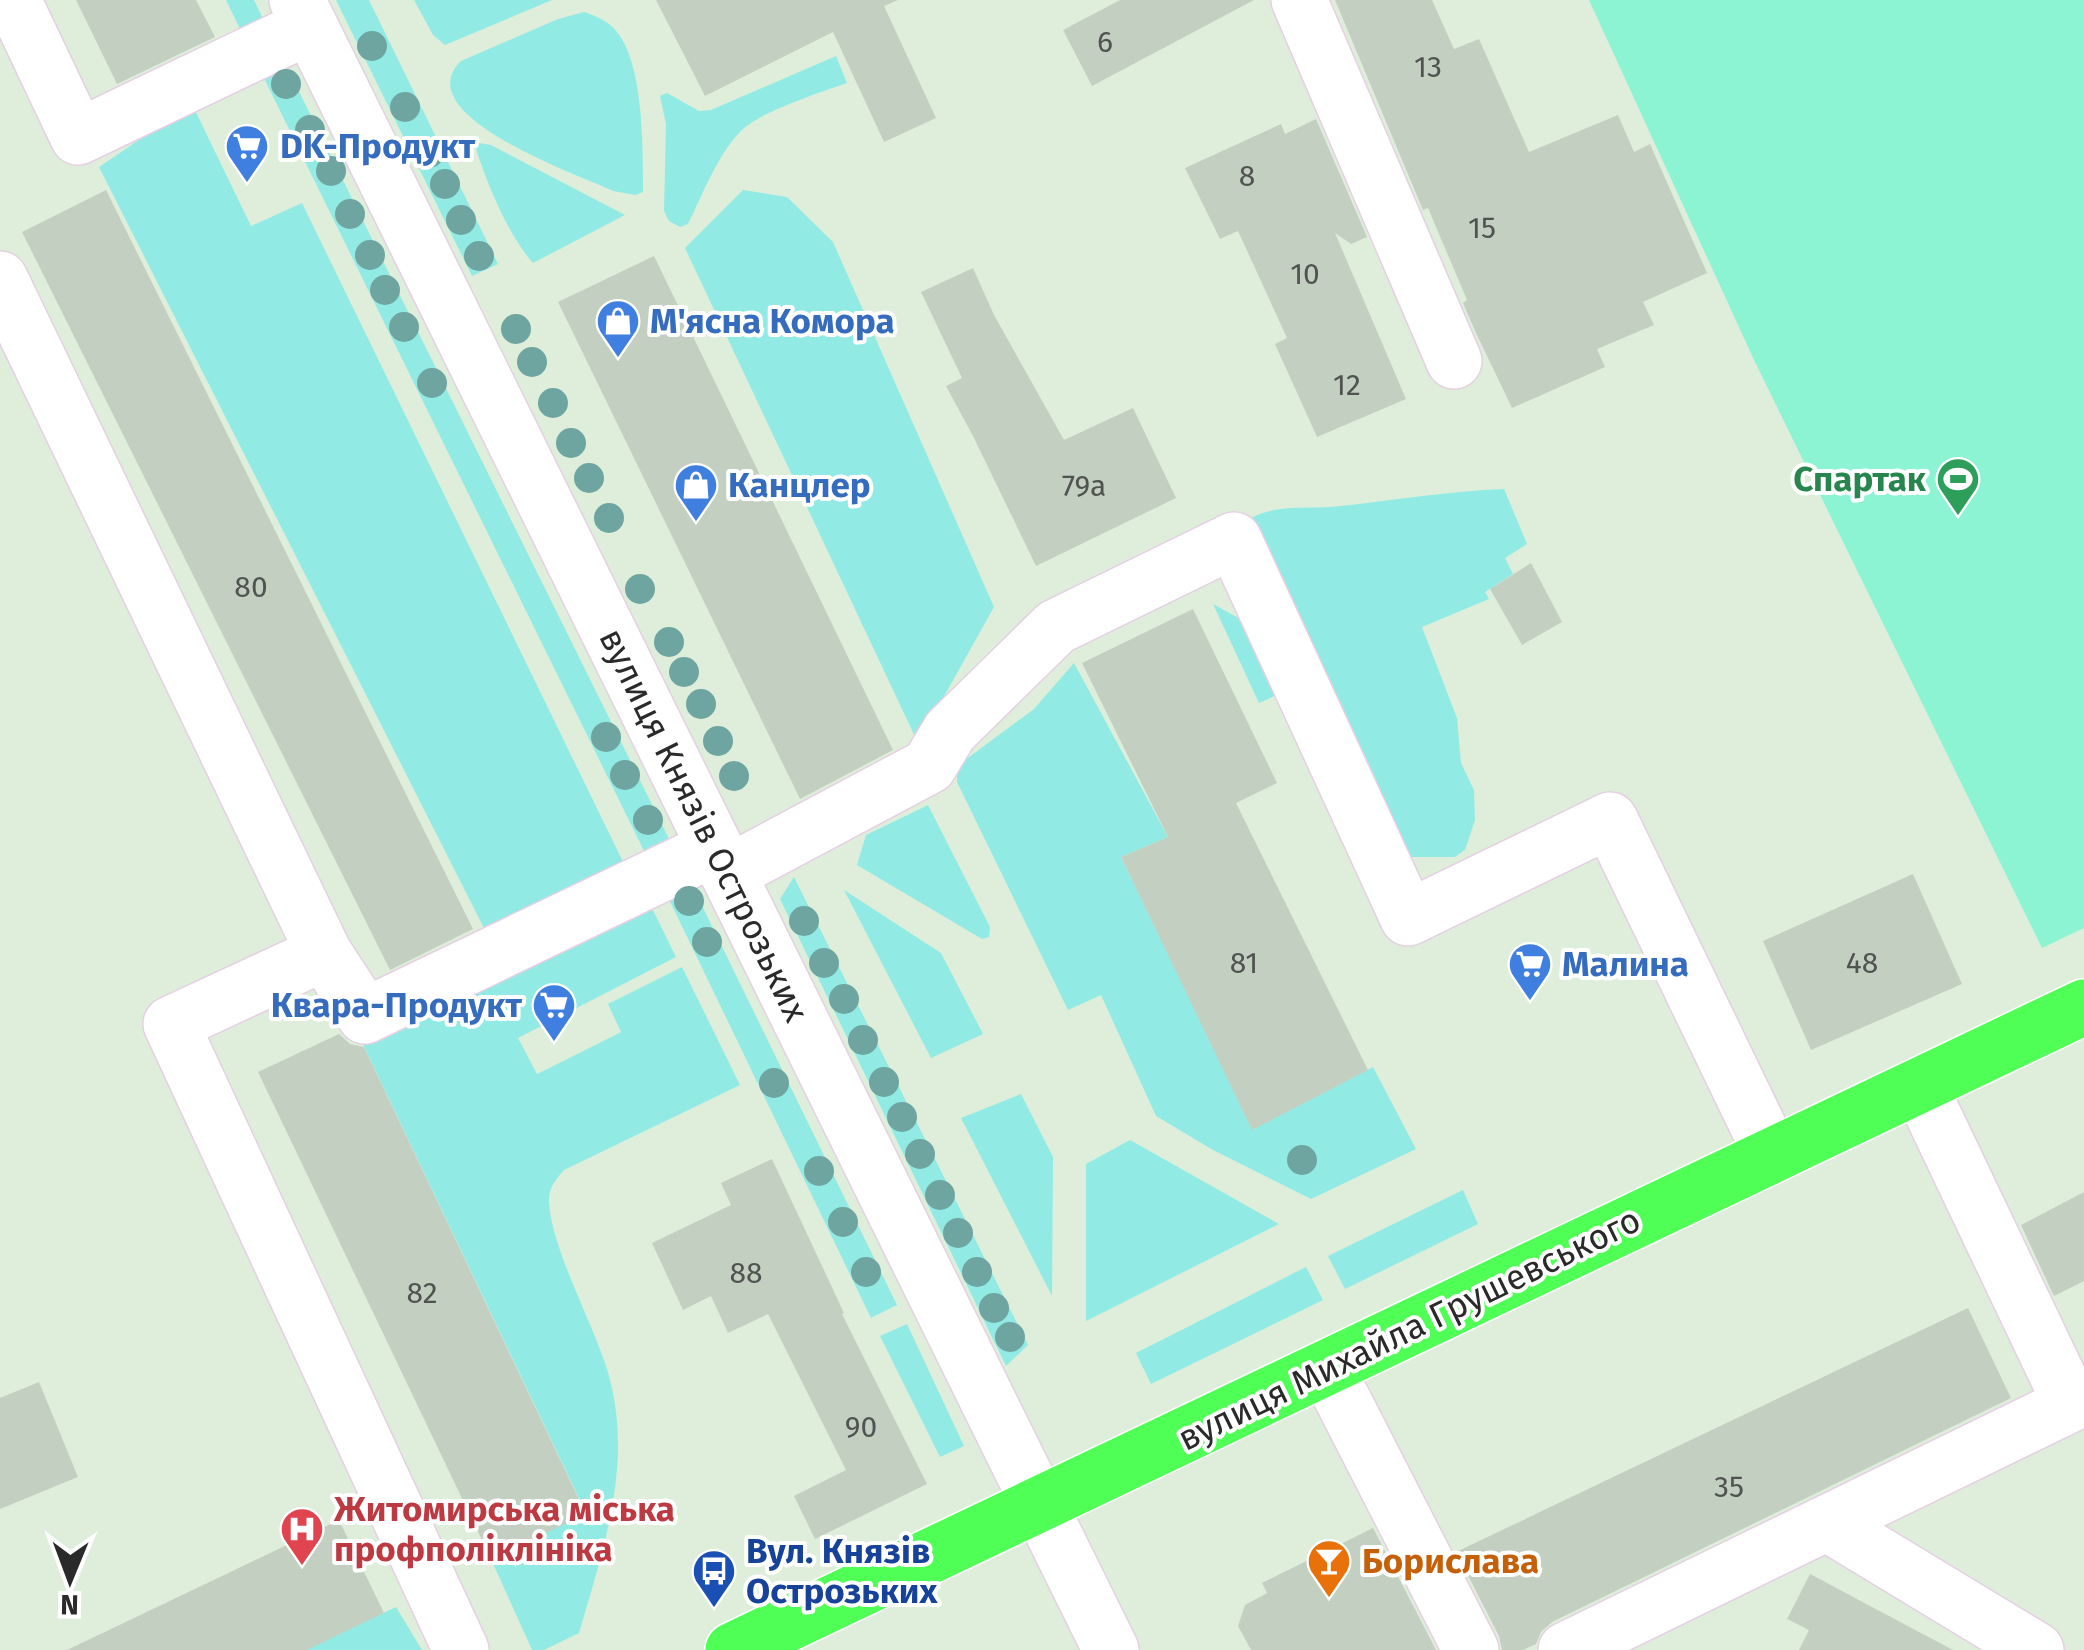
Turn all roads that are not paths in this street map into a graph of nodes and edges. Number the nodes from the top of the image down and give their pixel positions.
1 (13, 0) edge
2 (1300, 0) edge
3 (303, 13) edge
4 (0, 279) edge
5 (1454, 361) dead end
6 (722, 860) junction
7 (324, 953) junction
8 (2084, 1007) edge
9 (2084, 1046) edge
10 (1926, 1102) junction
11 (1772, 1155) junction
12 (1334, 1384) junction
13 (1050, 1523) junction
14 (1828, 1524) junction
15 (461, 1650) edge
16 (734, 1650) edge
17 (815, 1650) edge
18 (1111, 1650) edge
19 (1471, 1650) edge
20 (1566, 1650) edge
21 (2036, 1650) edge

1 - 3 street
2 - 5 street
3 - 6 street, вулиця Князів Острозьких
4 - 7 street
6 - 7 street
6 - 11 street
6 - 13 street, вулиця Князів Острозьких
7 - 15 street
8 - 10 main road, вулиця Михайла Грушевського
9 - 10 main road, вулиця Михайла Грушевського
10 - 11 main road, вулиця Михайла Грушевського
10 - 12 main road, вулиця Михайла Грушевського
10 - 14 street
11 - 12 main road, вулиця Михайла Грушевського
12 - 13 main road, вулиця Михайла Грушевського
12 - 19 street
13 - 16 main road, вулиця Михайла Грушевського
13 - 17 main road, вулиця Михайла Грушевського
13 - 18 street, вулиця Князів Острозьких
14 - 20 street
14 - 21 street

